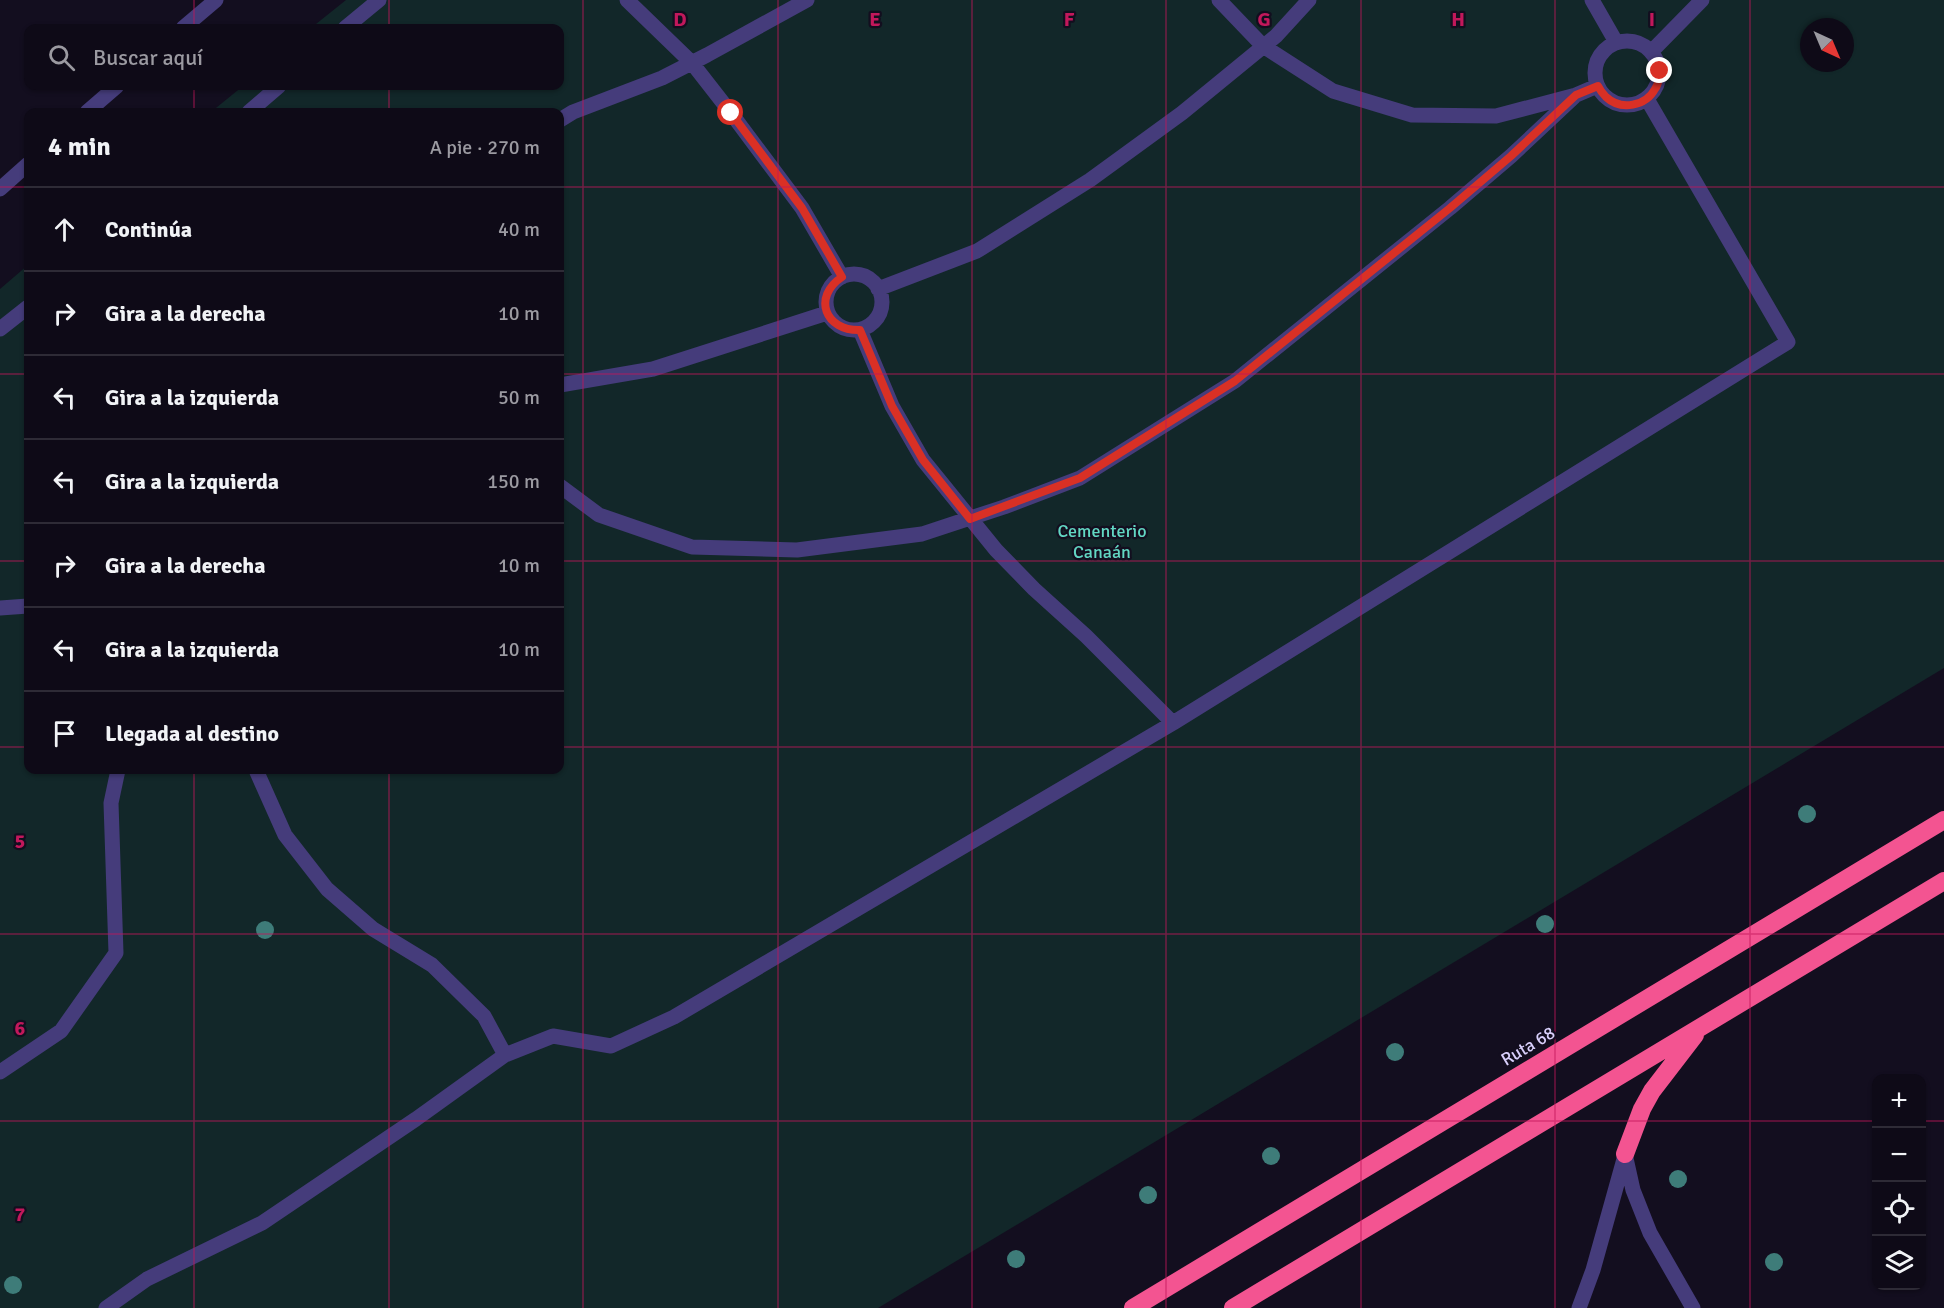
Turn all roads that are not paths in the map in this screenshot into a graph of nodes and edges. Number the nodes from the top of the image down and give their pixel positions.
1 (216, 0) edge
2 (379, 0) edge
3 (627, 0) edge
4 (807, 0) edge
5 (1219, 0) edge
6 (1310, 0) edge
7 (1592, 0) edge
8 (1702, 0) edge
9 (188, 24) edge
10 (350, 24) edge
11 (1616, 42) junction
12 (1263, 46) junction
13 (1652, 51) junction
14 (692, 63) junction
15 (1598, 86) junction
16 (112, 90) edge
17 (274, 90) edge
18 (1576, 95) junction
19 (1647, 99) junction
20 (92, 108) edge
21 (254, 108) edge
22 (564, 118) edge
23 (24, 168) edge
24 (0, 189) edge
25 (842, 277) junction
26 (878, 289) junction
27 (24, 310) edge
28 (828, 313) junction
29 (0, 329) edge
30 (860, 330) junction
31 (564, 384) edge
32 (564, 489) edge
33 (970, 519) junction
34 (24, 606) edge
35 (0, 608) edge
36 (1173, 723) junction
37 (117, 774) edge
38 (258, 774) edge
39 (1944, 820) edge
40 (1944, 881) edge
41 (1702, 1026) junction
42 (505, 1055) junction
43 (0, 1072) edge
44 (1625, 1154) junction
45 (106, 1308) edge
46 (1133, 1308) edge
47 (1233, 1308) edge
48 (1579, 1308) edge
49 (1693, 1308) edge

1 - 9 street
2 - 10 street
3 - 14 street
4 - 14 street
5 - 12 street
6 - 12 street
7 - 11 street
8 - 13 street
11 - 13 street
11 - 15 street
12 - 18 street
12 - 26 street
13 - 19 street
14 - 22 street
14 - 25 street
15 - 18 street
15 - 19 street
16 - 20 street
17 - 21 street
18 - 33 street
19 - 36 street
23 - 24 street
25 - 26 street
25 - 28 street
26 - 30 street
27 - 29 street
28 - 30 street
28 - 31 street
30 - 33 street
32 - 33 street
33 - 36 street
34 - 35 street
36 - 42 street
37 - 43 street
38 - 42 street
39 - 46 highway, Ruta 68
40 - 41 highway
41 - 44 highway
41 - 47 highway
42 - 45 street
44 - 48 street
44 - 49 street

